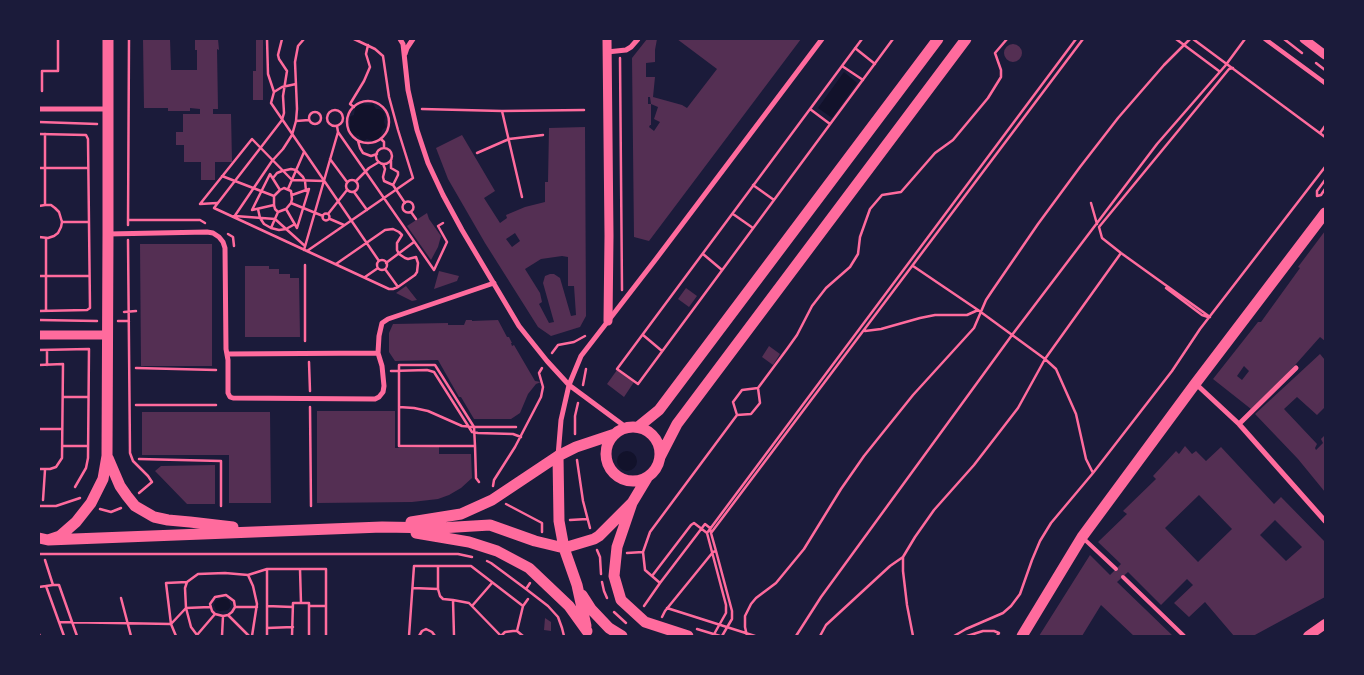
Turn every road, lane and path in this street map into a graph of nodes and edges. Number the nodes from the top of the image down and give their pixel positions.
1 (58, 39) edge
2 (108, 39) edge
3 (129, 39) edge
4 (267, 39) edge
5 (282, 39) edge
6 (304, 39) edge
7 (354, 39) edge
8 (400, 39) edge
9 (413, 39) edge
10 (606, 39) edge
11 (638, 39) edge
12 (822, 39) edge
13 (862, 39) edge
14 (893, 39) edge
15 (938, 39) edge
16 (966, 39) edge
17 (1007, 39) edge
18 (1076, 39) edge
19 (1083, 39) edge
20 (1176, 39) edge
21 (1192, 39) edge
22 (1245, 39) edge
23 (1265, 39) edge
24 (1304, 39) edge
25 (1183, 44) junction
26 (368, 46) junction
27 (855, 48) junction
28 (620, 51) junction
29 (607, 52) junction
30 (1325, 55) edge
31 (404, 57) junction
32 (1227, 63) junction
33 (875, 64) junction
34 (842, 66) junction
35 (1233, 68) junction
36 (40, 71) edge
37 (1220, 71) junction
38 (863, 80) junction
39 (1325, 83) edge
40 (296, 84) junction
41 (285, 87) junction
42 (42, 91) dead end
43 (274, 92) junction
44 (354, 107) junction
45 (391, 107) junction
46 (39, 109) edge
47 (422, 109) dead end
48 (810, 109) junction
49 (108, 110) junction
50 (386, 110) junction
51 (584, 110) dead end
52 (502, 111) junction
53 (321, 118) junction
54 (327, 118) junction
55 (343, 118) junction
56 (348, 118) junction
57 (282, 120) junction
58 (309, 120) junction
59 (296, 121) junction
60 (39, 122) edge
61 (93, 123) dead end
62 (830, 124) junction
63 (336, 126) junction
64 (1325, 126) edge
65 (338, 132) junction
66 (1320, 133) junction
67 (39, 134) edge
68 (45, 134) junction
69 (292, 135) junction
70 (543, 135) dead end
71 (1325, 137) edge
72 (382, 139) junction
73 (508, 139) junction
74 (358, 141) junction
75 (260, 147) junction
76 (384, 148) junction
77 (304, 152) junction
78 (477, 153) dead end
79 (376, 154) junction
80 (330, 159) junction
81 (272, 161) junction
82 (390, 161) junction
83 (379, 162) junction
84 (383, 164) junction
85 (1325, 167) edge
86 (39, 168) edge
87 (45, 168) junction
88 (88, 168) junction
89 (282, 170) junction
90 (296, 170) junction
91 (364, 171) junction
92 (222, 176) junction
93 (273, 178) junction
94 (292, 180) junction
95 (1325, 180) edge
96 (235, 181) junction
97 (305, 181) junction
98 (324, 181) junction
99 (356, 181) junction
100 (347, 182) junction
101 (393, 185) junction
102 (753, 185) junction
103 (253, 188) junction
104 (288, 188) junction
105 (1325, 188) edge
106 (280, 190) junction
107 (306, 190) junction
108 (347, 190) junction
109 (396, 190) junction
110 (262, 191) junction
111 (354, 192) junction
112 (292, 195) junction
113 (274, 196) junction
114 (522, 197) dead end
115 (384, 198) junction
116 (774, 200) junction
117 (338, 202) junction
118 (405, 202) junction
119 (218, 203) junction
120 (291, 203) junction
121 (1091, 203) dead end
122 (45, 204) junction
123 (274, 205) junction
124 (39, 206) edge
125 (303, 208) junction
126 (258, 209) junction
127 (286, 210) junction
128 (367, 210) junction
129 (278, 212) junction
130 (411, 212) junction
131 (314, 213) junction
132 (1325, 213) edge
133 (328, 214) junction
134 (733, 214) junction
135 (235, 216) junction
136 (323, 216) junction
137 (260, 218) junction
138 (330, 219) junction
139 (416, 219) dead end
140 (128, 220) junction
141 (275, 220) junction
142 (351, 220) junction
143 (62, 222) junction
144 (89, 222) junction
145 (443, 223) dead end
146 (294, 224) junction
147 (1097, 224) junction
148 (211, 226) dead end
149 (344, 226) junction
150 (271, 228) junction
151 (753, 228) junction
152 (286, 229) junction
153 (226, 233) dead end
154 (268, 233) junction
155 (108, 234) junction
156 (128, 234) junction
157 (39, 237) edge
158 (46, 238) junction
159 (414, 242) junction
160 (367, 243) junction
161 (305, 249) junction
162 (234, 250) dead end
163 (399, 254) junction
164 (703, 254) junction
165 (1121, 254) junction
166 (380, 261) junction
167 (386, 263) junction
168 (336, 264) junction
169 (305, 265) dead end
170 (913, 266) junction
171 (378, 268) junction
172 (385, 270) junction
173 (722, 270) junction
174 (39, 276) edge
175 (46, 276) junction
176 (89, 276) junction
177 (365, 277) junction
178 (494, 283) junction
179 (398, 287) junction
180 (622, 293) dead end
181 (39, 311) edge
182 (46, 311) junction
183 (136, 311) dead end
184 (979, 311) junction
185 (124, 312) dead end
186 (129, 312) junction
187 (1210, 317) junction
188 (39, 320) edge
189 (92, 321) dead end
190 (121, 321) dead end
191 (129, 321) junction
192 (608, 321) junction
193 (864, 331) junction
194 (39, 335) edge
195 (107, 335) junction
196 (643, 335) junction
197 (1012, 335) junction
198 (305, 341) dead end
199 (574, 342) dead end
200 (39, 350) edge
201 (47, 350) junction
202 (662, 351) junction
203 (309, 353) junction
204 (378, 353) junction
205 (227, 354) junction
206 (1045, 359) junction
207 (547, 361) junction
208 (39, 365) edge
209 (46, 365) junction
210 (136, 368) dead end
211 (1296, 368) dead end
212 (216, 370) dead end
213 (399, 371) junction
214 (383, 374) junction
215 (1196, 384) junction
216 (569, 385) junction
217 (758, 388) junction
218 (310, 391) dead end
219 (63, 396) junction
220 (88, 397) junction
221 (310, 402) dead end
222 (578, 404) dead end
223 (136, 405) dead end
224 (216, 405) dead end
225 (399, 407) junction
226 (737, 415) junction
227 (575, 418) dead end
228 (1239, 424) junction
229 (467, 426) junction
230 (474, 427) junction
231 (516, 427) dead end
232 (633, 427) junction
233 (39, 429) edge
234 (62, 429) junction
235 (474, 433) junction
236 (615, 434) junction
237 (521, 437) junction
238 (62, 446) junction
239 (88, 446) junction
240 (475, 446) junction
241 (107, 456) junction
242 (558, 456) junction
243 (660, 457) junction
244 (139, 459) dead end
245 (39, 469) edge
246 (45, 470) junction
247 (1093, 473) junction
248 (647, 478) junction
249 (479, 482) dead end
250 (75, 487) dead end
251 (498, 496) junction
252 (43, 500) dead end
253 (130, 500) junction
254 (583, 501) dead end
255 (91, 503) junction
256 (632, 503) junction
257 (39, 506) edge
258 (221, 506) dead end
259 (311, 506) dead end
260 (579, 519) dead end
261 (1325, 521) edge
262 (382, 527) junction
263 (701, 528) junction
264 (710, 528) junction
265 (264, 531) junction
266 (542, 533) dead end
267 (707, 533) junction
268 (711, 533) junction
269 (1082, 537) junction
270 (42, 539) edge
271 (564, 548) junction
272 (643, 552) junction
273 (714, 552) junction
274 (628, 553) dead end
275 (39, 554) edge
276 (903, 557) junction
277 (479, 558) dead end
278 (45, 560) dead end
279 (485, 561) dead end
280 (438, 566) junction
281 (267, 569) junction
282 (300, 569) junction
283 (1116, 569) dead end
284 (248, 575) junction
285 (652, 576) junction
286 (1123, 577) dead end
287 (531, 581) dead end
288 (187, 582) junction
289 (492, 583) junction
290 (660, 583) junction
291 (52, 585) junction
292 (576, 585) junction
293 (46, 586) junction
294 (39, 587) edge
295 (413, 588) junction
296 (526, 589) junction
297 (438, 590) junction
298 (122, 598) dead end
299 (528, 599) dead end
300 (453, 600) junction
301 (301, 603) junction
302 (267, 606) junction
303 (292, 606) junction
304 (309, 606) junction
305 (326, 606) junction
306 (472, 606) junction
307 (523, 606) junction
308 (210, 607) junction
309 (257, 607) junction
310 (186, 608) junction
311 (235, 608) junction
312 (642, 608) dead end
313 (667, 608) junction
314 (215, 614) junction
315 (228, 615) junction
316 (222, 616) junction
317 (661, 620) dead end
318 (59, 622) junction
319 (72, 622) junction
320 (128, 624) junction
321 (171, 624) junction
322 (1325, 624) edge
323 (720, 625) junction
324 (292, 627) junction
325 (267, 628) junction
326 (728, 628) junction
327 (516, 631) junction
328 (588, 634) edge
329 (746, 635) edge
330 (64, 636) edge
331 (77, 636) edge
332 (131, 636) edge
333 (176, 636) edge
334 (197, 636) edge
335 (222, 636) edge
336 (250, 636) edge
337 (267, 636) edge
338 (292, 636) edge
339 (309, 636) edge
340 (326, 636) edge
341 (409, 636) edge
342 (418, 636) edge
343 (435, 636) edge
344 (454, 636) edge
345 (501, 636) edge
346 (522, 636) edge
347 (564, 636) edge
348 (622, 636) edge
349 (688, 636) edge
350 (713, 636) edge
351 (722, 636) edge
352 (755, 636) edge
353 (796, 636) edge
354 (820, 636) edge
355 (913, 636) edge
356 (954, 636) edge
357 (967, 636) edge
358 (997, 636) edge
359 (1022, 636) edge
360 (1184, 636) edge
361 (1308, 636) edge

1 - 36 path
2 - 49 main road
3 - 140 path
4 - 43 path
5 - 41 path
6 - 40 path
7 - 26 path
8 - 31 street
9 - 31 street
10 - 29 street
11 - 28 street
12 - 192 street
13 - 27 path
14 - 33 path
15 - 232 main road
16 - 243 main road
17 - 217 path
18 - 264 path
19 - 170 path
20 - 25 path
21 - 25 path
21 - 32 path
22 - 32 path
23 - 39 street
24 - 30 street
25 - 37 path
25 - 184 path
26 - 44 path
26 - 45 path
27 - 33 path
27 - 34 path
28 - 29 street
28 - 180 path
29 - 192 street
31 - 178 street
32 - 35 path
32 - 37 path
33 - 38 path
34 - 38 path
34 - 48 path
35 - 66 path
35 - 165 path
36 - 42 path
37 - 147 path
38 - 62 path
40 - 41 path
40 - 59 path
41 - 43 path
41 - 57 path
43 - 57 path
44 - 50 path
44 - 56 path
45 - 50 path
45 - 109 path
46 - 49 street
47 - 52 path
48 - 62 path
48 - 102 path
49 - 155 main road
50 - 72 path
51 - 52 path
52 - 73 path
53 - 54 path
53 - 58 path
53 - 58 path
54 - 55 path
54 - 63 path
55 - 56 path
55 - 63 path
56 - 74 path
57 - 69 path
57 - 75 path
58 - 59 path
59 - 69 path
60 - 61 path
62 - 116 path
63 - 65 path
64 - 66 path
65 - 80 path
65 - 91 path
66 - 71 path
67 - 68 path
68 - 87 path
68 - 88 path
69 - 77 path
69 - 81 path
70 - 73 path
72 - 74 path
72 - 76 path
73 - 78 path
73 - 114 path
74 - 79 path
75 - 81 path
75 - 92 path
75 - 96 path
76 - 79 path
76 - 82 path
77 - 90 path
77 - 98 path
79 - 83 path
80 - 98 path
80 - 100 path
81 - 89 path
81 - 103 path
82 - 84 path
82 - 101 path
83 - 84 path
83 - 91 path
84 - 101 path
85 - 187 path
86 - 87 path
87 - 88 path
87 - 122 path
88 - 144 path
89 - 90 path
89 - 93 path
89 - 94 path
90 - 94 path
90 - 97 path
91 - 99 path
91 - 115 path
92 - 96 path
92 - 119 path
93 - 106 path
93 - 110 path
94 - 97 path
94 - 104 path
95 - 105 path
96 - 103 path
96 - 119 path
97 - 98 path
97 - 107 path
98 - 117 path
98 - 131 path
99 - 100 path
99 - 111 path
100 - 108 path
101 - 109 path
102 - 116 path
102 - 134 path
103 - 110 path
103 - 135 path
104 - 106 path
104 - 112 path
106 - 113 path
107 - 112 path
107 - 125 path
108 - 111 path
108 - 117 path
109 - 115 path
109 - 118 path
110 - 113 path
110 - 126 path
111 - 128 path
112 - 120 path
113 - 123 path
115 - 128 path
115 - 159 path
116 - 151 path
117 - 133 path
117 - 142 path
118 - 130 path
118 - 130 path
119 - 135 path
120 - 125 path
120 - 127 path
121 - 147 path
122 - 124 path
122 - 143 path
123 - 126 path
123 - 129 path
125 - 131 path
125 - 146 path
126 - 137 path
127 - 129 path
127 - 146 path
128 - 142 path
129 - 141 path
130 - 139 path
131 - 136 path
131 - 161 path
132 - 215 main road
133 - 136 path
133 - 138 path
134 - 151 path
134 - 164 path
135 - 137 path
135 - 154 path
136 - 138 path
137 - 141 path
137 - 150 path
138 - 149 path
140 - 148 path
140 - 156 path
141 - 150 path
141 - 152 path
142 - 149 path
142 - 160 path
143 - 144 path
143 - 158 path
144 - 176 path
145 - 159 path
146 - 152 path
147 - 197 path
149 - 161 path
150 - 152 path
150 - 154 path
151 - 173 path
152 - 161 path
153 - 162 path
154 - 161 path
155 - 156 street
155 - 195 main road
156 - 186 path
156 - 205 street
157 - 158 path
158 - 175 path
159 - 163 path
160 - 163 path
160 - 166 path
160 - 168 path
161 - 168 path
163 - 167 path
163 - 179 path
164 - 173 path
164 - 196 path
165 - 187 path
165 - 206 path
166 - 167 path
166 - 171 path
167 - 172 path
168 - 177 path
169 - 198 path
170 - 184 path
170 - 193 path
171 - 172 path
171 - 177 path
172 - 179 path
173 - 202 path
174 - 175 path
175 - 176 path
175 - 182 path
176 - 182 path
177 - 179 path
178 - 204 street
178 - 207 street
181 - 182 path
183 - 186 path
184 - 193 path
184 - 197 path
184 - 329 path
185 - 186 path
186 - 191 path
187 - 247 path
188 - 189 path
190 - 191 path
191 - 253 path
192 - 216 street
193 - 268 path
194 - 195 street
195 - 241 main road
196 - 202 path
196 - 202 path
197 - 206 path
197 - 353 path
199 - 207 path
200 - 201 path
201 - 209 path
201 - 220 path
203 - 204 street
203 - 205 street
203 - 218 path
204 - 214 street
205 - 214 street
206 - 247 path
206 - 276 path
207 - 216 street
207 - 237 path
208 - 209 path
209 - 219 path
210 - 212 path
211 - 228 street
213 - 214 path
213 - 225 path
213 - 229 path
213 - 230 path
215 - 228 street
215 - 269 main road
216 - 232 street
216 - 242 street
217 - 226 path
217 - 226 path
219 - 220 path
219 - 234 path
220 - 239 path
221 - 259 path
222 - 227 path
223 - 224 path
225 - 229 path
225 - 240 path
226 - 272 path
228 - 261 street
229 - 230 path
229 - 235 path
230 - 231 path
230 - 235 path
232 - 236 main road
232 - 243 main road
233 - 234 path
234 - 238 path
235 - 237 path
235 - 240 path
236 - 242 main road
236 - 248 main road
237 - 251 path
238 - 239 path
238 - 246 path
239 - 250 path
240 - 249 path
241 - 253 main road
241 - 255 main road
242 - 251 main road
242 - 271 main road
243 - 248 main road
244 - 258 path
245 - 246 path
246 - 252 path
247 - 356 path
248 - 256 main road
251 - 262 main road
251 - 266 path
253 - 255 path
253 - 265 main road
254 - 260 path
255 - 257 path
255 - 270 main road
256 - 271 main road
256 - 349 main road
262 - 265 main road
262 - 271 main road
262 - 328 main road
263 - 264 path
263 - 267 path
263 - 285 path
263 - 290 path
264 - 267 path
264 - 268 path
265 - 270 main road
267 - 273 path
268 - 273 path
269 - 283 lane
269 - 359 main road
271 - 292 main road
272 - 274 path
272 - 285 path
273 - 313 path
273 - 323 path
273 - 326 path
275 - 277 path
276 - 354 path
276 - 355 path
278 - 291 path
279 - 296 path
280 - 289 path
280 - 295 path
280 - 297 path
281 - 282 path
281 - 284 path
281 - 302 path
282 - 301 path
282 - 305 path
284 - 288 path
284 - 309 path
285 - 290 path
286 - 360 lane
287 - 296 path
288 - 310 path
288 - 321 path
289 - 306 path
289 - 307 path
290 - 312 path
291 - 293 path
291 - 319 path
292 - 328 main road
292 - 348 main road
293 - 294 path
293 - 318 path
295 - 297 path
295 - 341 path
296 - 347 path
297 - 300 path
298 - 320 path
299 - 307 path
300 - 306 path
300 - 344 path
301 - 303 path
301 - 304 path
302 - 303 path
302 - 325 path
303 - 324 path
304 - 305 path
304 - 339 path
305 - 340 path
306 - 345 path
307 - 327 path
308 - 310 path
308 - 311 path
308 - 314 path
309 - 311 path
309 - 336 path
310 - 321 path
310 - 334 path
311 - 315 path
313 - 317 path
313 - 323 path
314 - 316 path
314 - 334 path
315 - 316 path
315 - 336 path
316 - 335 path
318 - 319 path
318 - 330 path
319 - 320 path
319 - 331 path
320 - 321 path
320 - 332 path
321 - 333 path
322 - 361 main road
323 - 326 path
323 - 350 path
324 - 325 path
324 - 338 path
325 - 337 path
326 - 329 path
326 - 351 path
327 - 345 path
327 - 346 path
329 - 352 path
342 - 343 path
357 - 358 path

